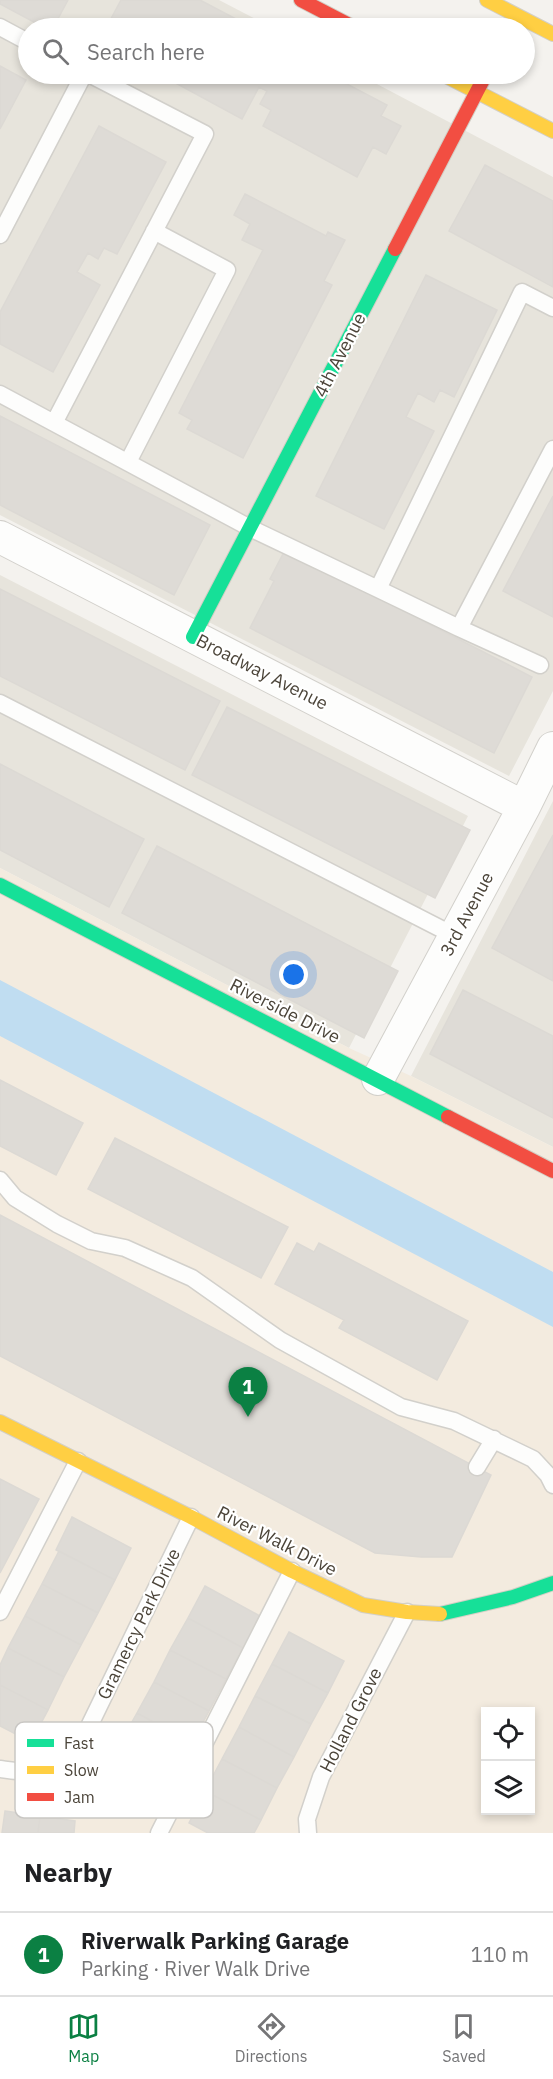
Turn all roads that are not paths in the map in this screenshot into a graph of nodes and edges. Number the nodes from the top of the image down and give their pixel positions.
1 (301, 0) edge
2 (487, 0) edge
3 (516, 14) edge
4 (336, 18) edge
5 (535, 24) edge
6 (0, 27) edge
7 (553, 34) edge
8 (18, 37) edge
9 (79, 84) edge
10 (108, 84) edge
11 (461, 84) edge
12 (481, 84) edge
13 (477, 92) junction
14 (553, 131) edge
15 (154, 231) junction
16 (0, 236) edge
17 (553, 308) edge
18 (0, 394) edge
19 (54, 423) junction
20 (553, 449) edge
21 (128, 462) junction
22 (250, 528) junction
23 (0, 537) edge
24 (378, 589) junction
25 (459, 628) junction
26 (193, 637) junction
27 (540, 665) dead end
28 (0, 703) edge
29 (553, 748) edge
30 (524, 807) junction
31 (0, 885) edge
32 (455, 936) junction
33 (378, 1079) junction
34 (553, 1171) edge
35 (0, 1180) edge
36 (0, 1422) edge
37 (494, 1439) junction
38 (78, 1461) junction
39 (477, 1467) dead end
40 (553, 1485) edge
41 (191, 1517) junction
42 (292, 1571) junction
43 (553, 1583) edge
44 (0, 1612) edge
45 (407, 1612) junction
46 (91, 1722) edge
47 (213, 1727) edge
48 (0, 1768) edge
49 (15, 1771) edge
50 (167, 1818) edge
51 (159, 1833) edge
52 (308, 1833) edge

1 - 4 street
2 - 3 street
5 - 7 street
6 - 8 lane
9 - 16 lane
10 - 15 lane
11 - 13 street
12 - 13 street, 4th Avenue
13 - 14 street
13 - 22 street, 4th Avenue
15 - 19 lane
15 - 21 lane
17 - 24 lane
18 - 19 lane
19 - 21 lane
20 - 25 lane
21 - 22 lane
22 - 24 lane
22 - 26 street, 4th Avenue
23 - 26 street, Broadway Avenue
24 - 25 lane
25 - 27 lane
26 - 30 street, Broadway Avenue
28 - 32 lane
29 - 30 street, 3rd Avenue
30 - 32 street, 3rd Avenue
31 - 33 street, Riverside Drive
32 - 33 street, 3rd Avenue
33 - 34 street, Riverside Drive
35 - 37 lane
36 - 38 street, River Walk Drive
37 - 39 lane
37 - 40 lane
38 - 41 street, River Walk Drive
38 - 44 lane
41 - 42 street, River Walk Drive
41 - 46 lane, Gramercy Park Drive
42 - 45 street, River Walk Drive
42 - 47 lane
43 - 45 street, River Walk Drive
45 - 52 lane, Holland Grove
48 - 49 lane, Gramercy Park Drive
50 - 51 lane

